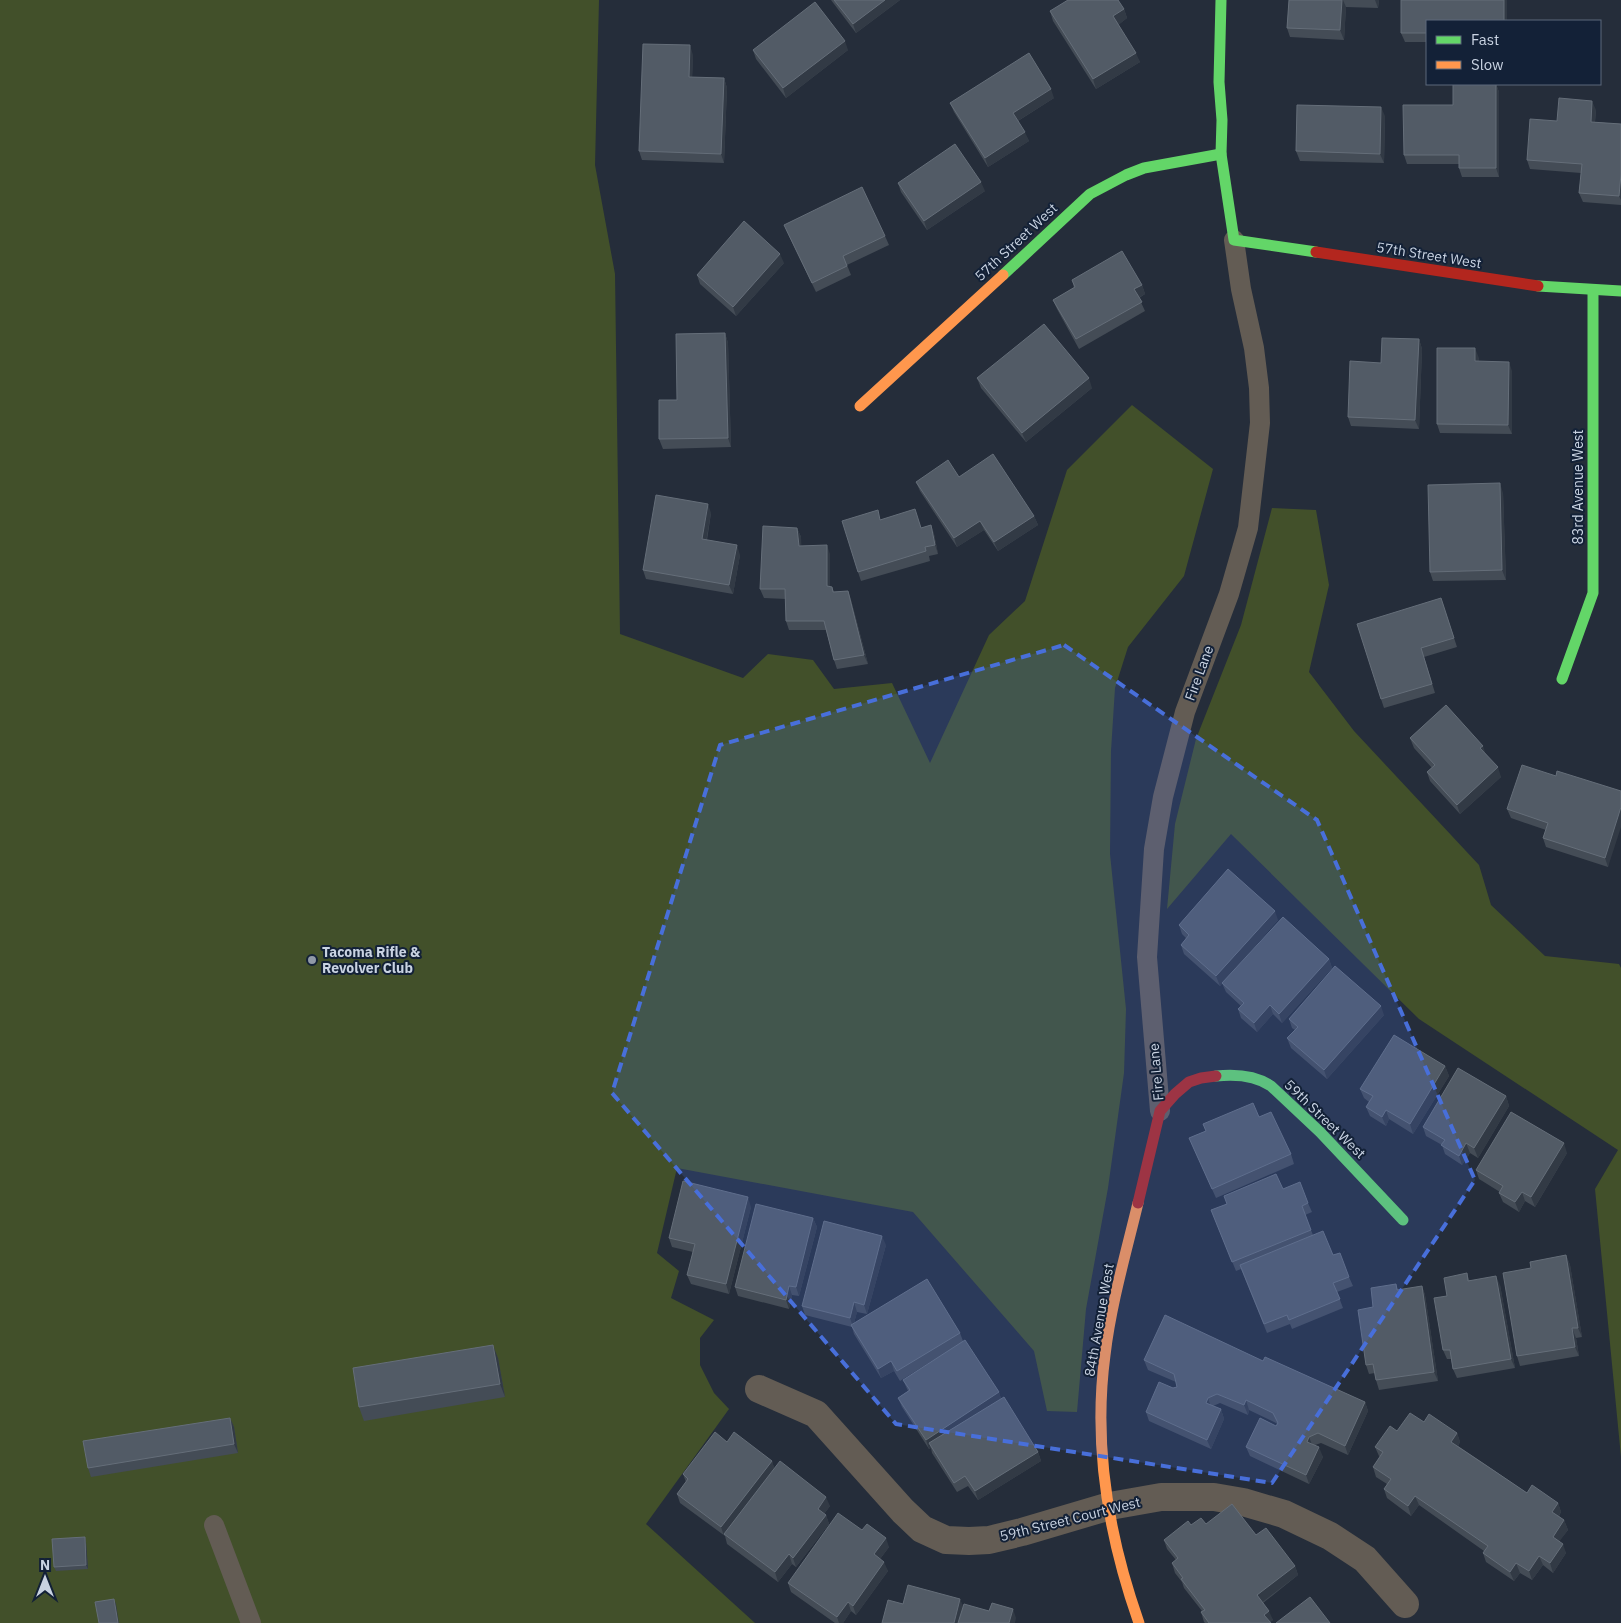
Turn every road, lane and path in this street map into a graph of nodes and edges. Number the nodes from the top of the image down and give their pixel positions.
1 (1221, 0) edge
2 (1221, 154) junction
3 (1234, 240) junction
4 (1593, 290) junction
5 (1621, 291) edge
6 (860, 406) dead end
7 (1562, 679) dead end
8 (1160, 1111) junction
9 (1403, 1220) dead end
10 (759, 1389) dead end
11 (1110, 1506) junction
12 (214, 1525) dead end
13 (1405, 1604) dead end
14 (252, 1623) edge
15 (1139, 1623) edge

1 - 2 street
2 - 3 street
2 - 6 street, 57th Street West
3 - 4 street, 57th Street West
3 - 8 lane, Fire Lane
4 - 5 street, 57th Street West
4 - 7 street, 83rd Avenue West
8 - 9 street, 59th Street West
8 - 11 street, 84th Avenue West
10 - 11 street, 59th Street Court West
11 - 13 street, 59th Street Court West
11 - 15 street, 84th Avenue West
12 - 14 lane

